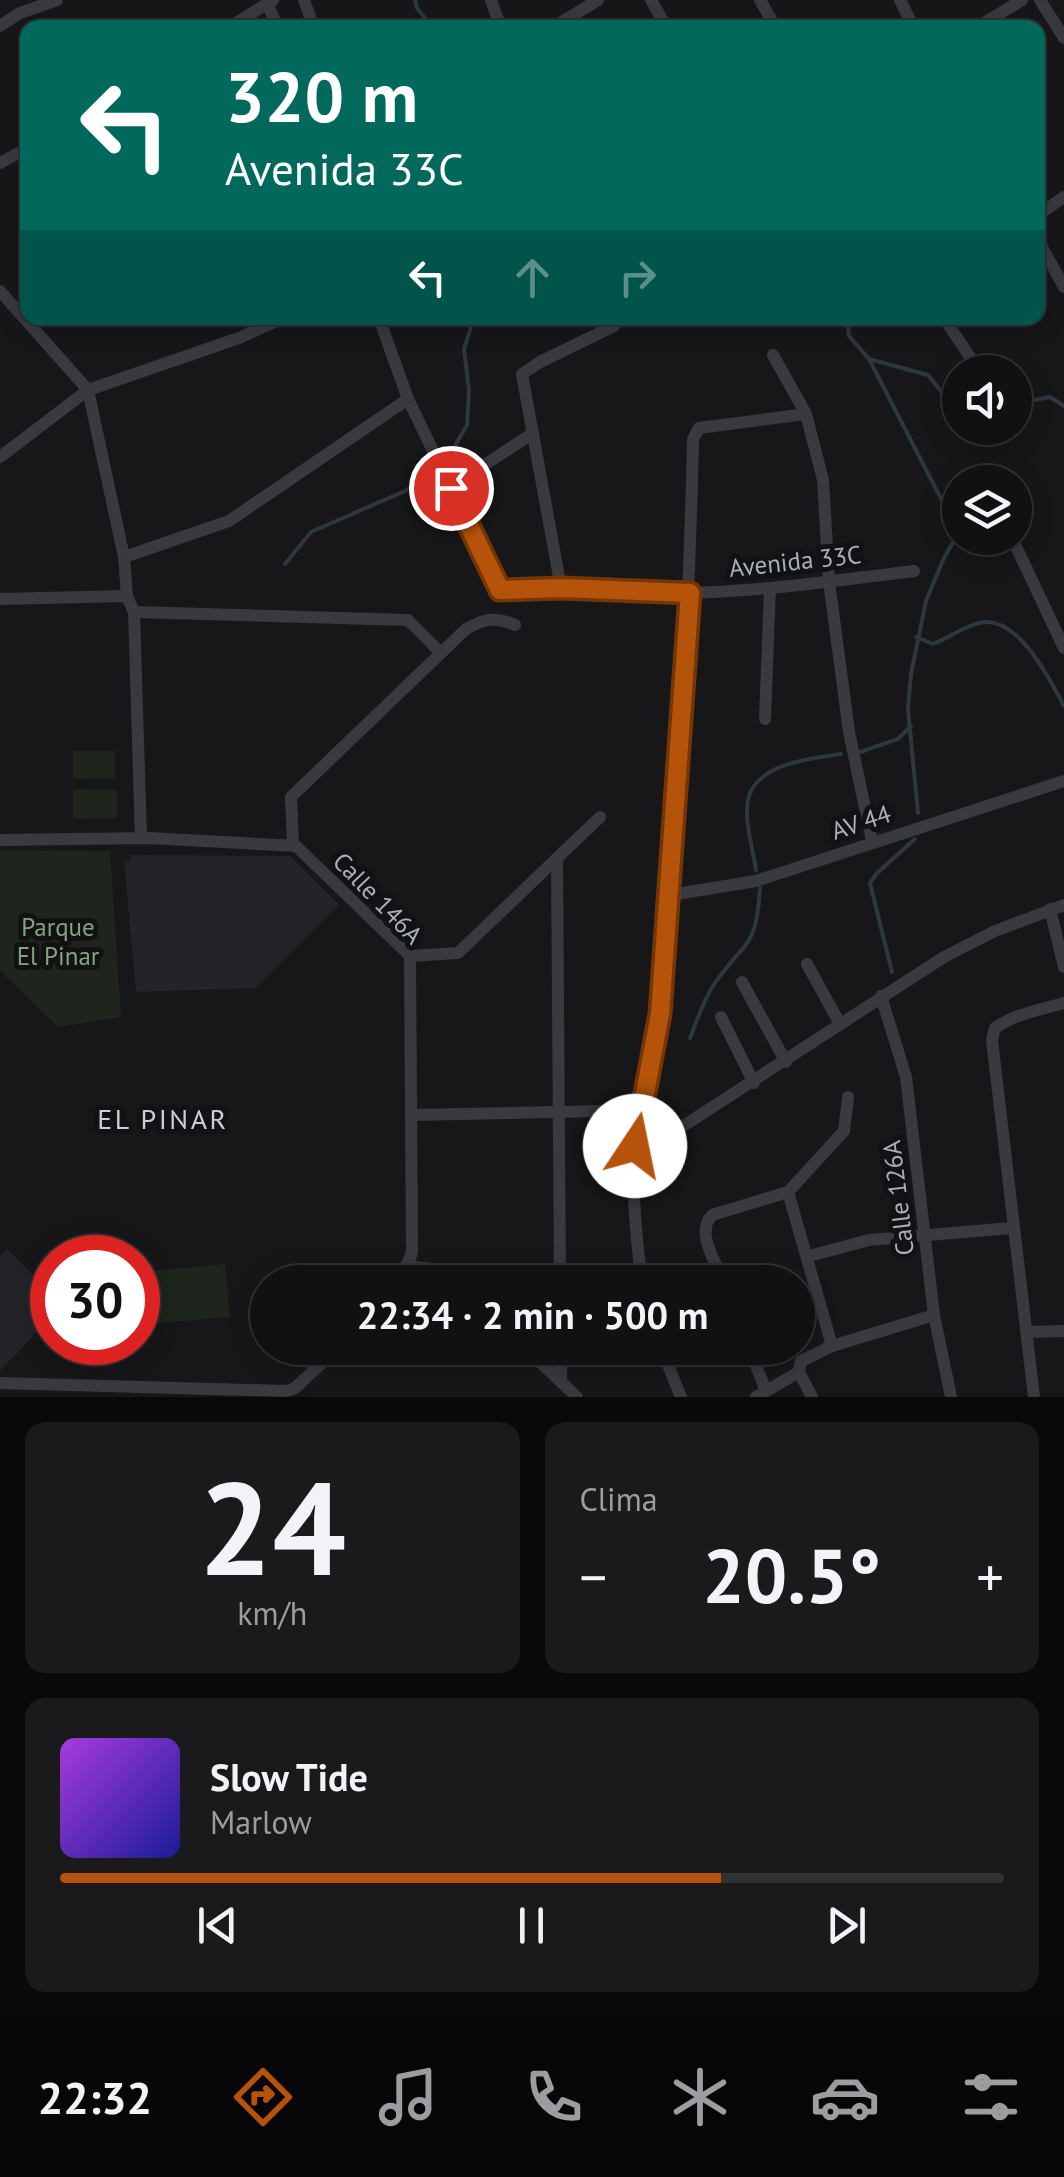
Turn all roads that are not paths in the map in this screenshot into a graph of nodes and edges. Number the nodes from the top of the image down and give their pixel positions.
1 (57, 0) edge
2 (598, 0) edge
3 (1022, 0) edge
4 (1040, 0) edge
5 (270, 2) edge
6 (241, 20) edge
7 (565, 20) edge
8 (989, 20) edge
9 (0, 26) edge
10 (1064, 38) edge
11 (1045, 253) edge
12 (1064, 287) edge
13 (0, 291) edge
14 (20, 314) edge
15 (30, 325) edge
16 (268, 325) edge
17 (382, 325) edge
18 (949, 325) edge
19 (614, 326) dead end
20 (774, 355) dead end
21 (968, 355) edge
22 (88, 390) junction
23 (408, 399) junction
24 (806, 414) junction
25 (533, 433) junction
26 (0, 457) edge
27 (451, 488) junction
28 (1020, 555) edge
29 (124, 556) junction
30 (914, 571) dead end
31 (828, 582) junction
32 (561, 588) junction
33 (770, 588) junction
34 (690, 593) junction
35 (127, 596) junction
36 (0, 598) edge
37 (134, 612) junction
38 (515, 625) dead end
39 (1064, 648) edge
40 (441, 653) junction
41 (765, 719) dead end
42 (1064, 781) edge
43 (600, 817) dead end
44 (142, 838) junction
45 (0, 840) edge
46 (872, 841) junction
47 (293, 846) junction
48 (557, 859) junction
49 (670, 895) junction
50 (1057, 907) edge
51 (410, 956) junction
52 (807, 964) dead end
53 (1064, 967) edge
54 (742, 982) dead end
55 (881, 996) junction
56 (1064, 1003) edge
57 (721, 1017) dead end
58 (840, 1024) junction
59 (786, 1062) junction
60 (754, 1083) junction
61 (848, 1097) dead end
62 (603, 1111) dead end
63 (559, 1112) junction
64 (411, 1115) junction
65 (635, 1146) junction
66 (788, 1192) junction
67 (1012, 1228) junction
68 (925, 1237) junction
69 (809, 1256) junction
70 (406, 1265) edge
71 (560, 1265) edge
72 (640, 1265) edge
73 (717, 1265) edge
74 (934, 1315) junction
75 (1064, 1331) edge
76 (1027, 1332) junction
77 (832, 1346) junction
78 (320, 1365) edge
79 (542, 1365) edge
80 (561, 1365) edge
81 (668, 1365) edge
82 (753, 1365) edge
83 (798, 1372) junction
84 (561, 1382) junction
85 (0, 1383) edge
86 (119, 1392) edge
87 (150, 1393) edge
88 (289, 1394) edge
89 (761, 1394) edge
90 (577, 1397) edge
91 (682, 1397) edge
92 (812, 1397) edge
93 (951, 1397) edge
94 (1034, 1397) edge

1 - 9 street
2 - 7 street
3 - 8 street
4 - 10 street
5 - 6 street
11 - 12 street
13 - 14 street
15 - 22 street
16 - 22 street
17 - 23 street, Avenida 33C
18 - 21 street
19 - 25 street
20 - 24 street
22 - 26 street
22 - 29 street
23 - 27 street, Avenida 33C
23 - 29 street
24 - 31 street
24 - 34 street
25 - 27 street
25 - 32 street
27 - 32 street, Avenida 33C
28 - 39 street
29 - 35 street
30 - 31 street, Avenida 33C
31 - 33 street, Avenida 33C
31 - 46 street
32 - 34 street, Avenida 33C
33 - 34 street, Avenida 33C
33 - 41 street
34 - 49 street
35 - 36 street
35 - 37 street
37 - 40 street
37 - 44 street
38 - 40 street
40 - 47 street
42 - 46 street, AV 44
43 - 48 street
44 - 45 street
44 - 47 street
46 - 49 street, AV 44
47 - 51 street, Calle 146A
48 - 51 street
48 - 63 street
49 - 65 street
50 - 53 street
50 - 55 street
51 - 64 street, Calle 146A
52 - 58 street
54 - 59 street
55 - 58 street
55 - 68 street, Calle 126A
56 - 67 street
57 - 60 street
58 - 59 street
59 - 60 street
60 - 65 street
61 - 66 street
62 - 63 street
63 - 64 street
63 - 71 street
64 - 70 street, Calle 146A
65 - 72 street
66 - 69 street
66 - 73 street
67 - 68 street
67 - 76 street
68 - 69 street
68 - 74 street, Calle 126A
69 - 77 street
74 - 77 street
74 - 93 street, Calle 126A
75 - 76 street
76 - 94 street
77 - 83 street
78 - 88 street
79 - 84 street
80 - 84 street
81 - 91 street
82 - 89 street
83 - 89 street
83 - 92 street
84 - 90 street
85 - 86 street
86 - 87 street
87 - 88 street

